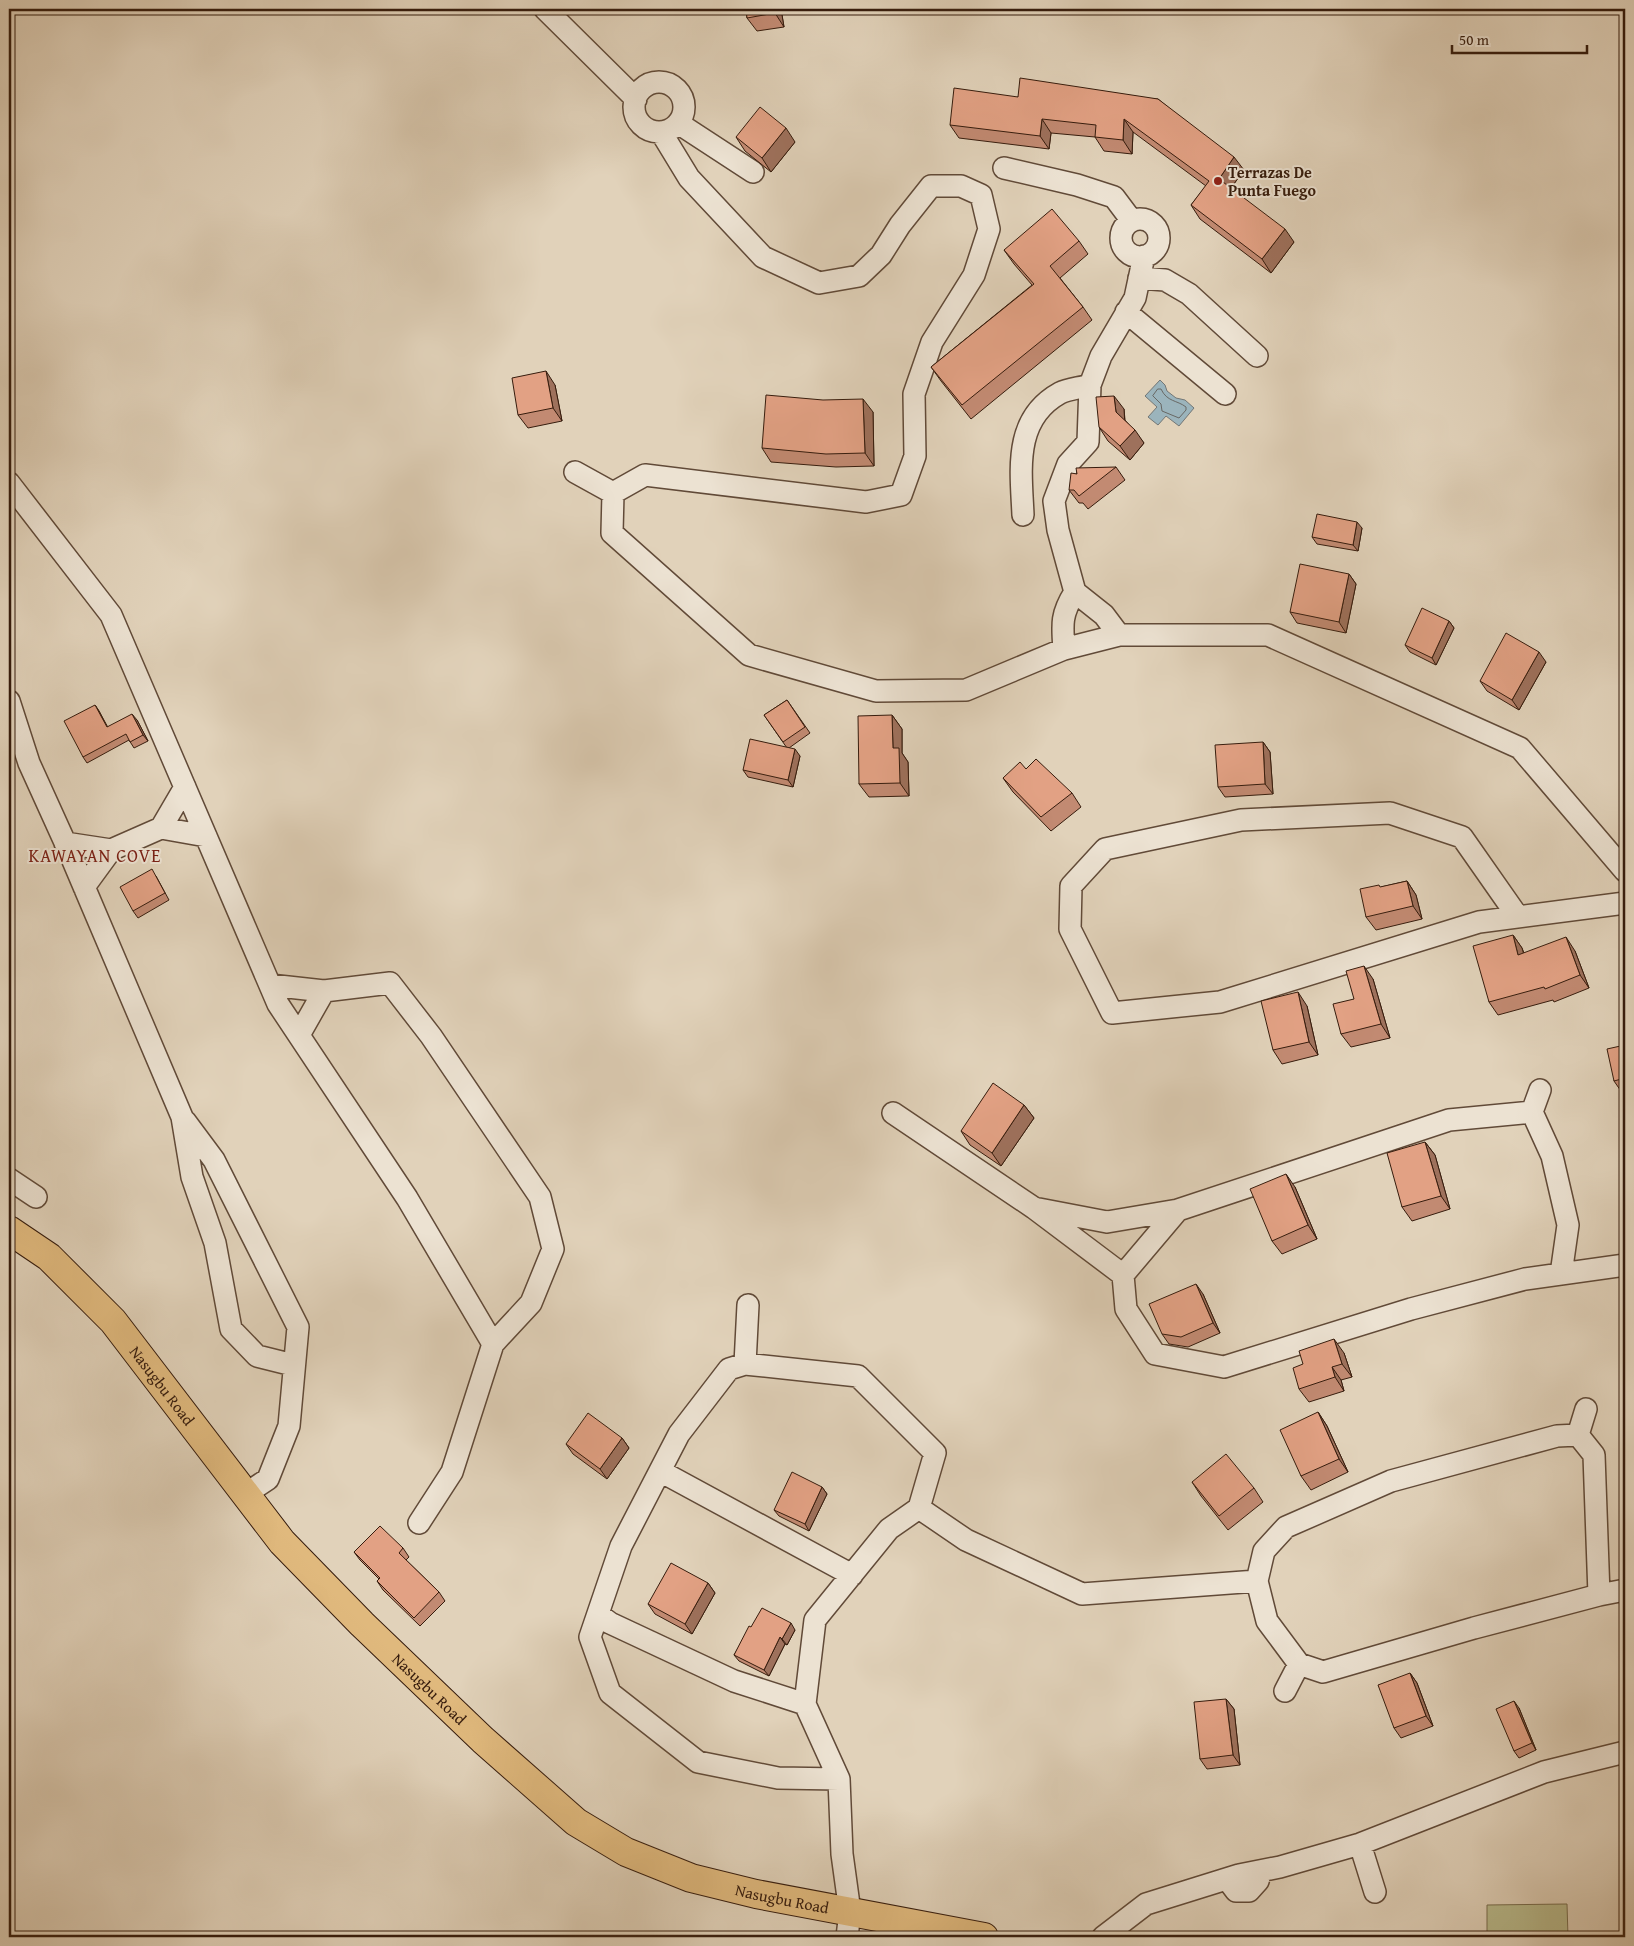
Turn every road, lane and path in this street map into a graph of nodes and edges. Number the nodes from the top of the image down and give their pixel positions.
1 (545, 9) edge
2 (636, 99) junction
3 (669, 128) junction
4 (1004, 168) dead end
5 (753, 172) dead end
6 (1139, 278) junction
7 (1126, 312) junction
8 (1257, 356) dead end
9 (1090, 386) junction
10 (1225, 394) dead end
11 (575, 472) dead end
12 (9, 483) edge
13 (613, 493) junction
14 (1023, 515) dead end
15 (1075, 592) junction
16 (1119, 635) junction
17 (1064, 649) junction
18 (9, 701) edge
19 (9, 742) edge
20 (29, 763) junction
21 (185, 787) junction
22 (161, 828) junction
23 (206, 836) junction
24 (65, 843) junction
25 (111, 850) junction
26 (1625, 871) edge
27 (84, 887) junction
28 (1625, 903) edge
29 (1518, 917) junction
30 (270, 985) junction
31 (324, 992) junction
32 (299, 1035) junction
33 (1540, 1090) dead end
34 (1532, 1112) junction
35 (894, 1113) dead end
36 (182, 1117) junction
37 (9, 1179) edge
38 (36, 1197) dead end
39 (1034, 1208) junction
40 (1178, 1210) junction
41 (246, 1225) junction
42 (9, 1230) edge
43 (215, 1243) junction
44 (1625, 1265) edge
45 (1561, 1274) junction
46 (1124, 1275) junction
47 (748, 1305) dead end
48 (492, 1344) junction
49 (745, 1364) junction
50 (294, 1365) junction
51 (1586, 1409) dead end
52 (1578, 1435) junction
53 (660, 1471) junction
54 (244, 1495) junction
55 (919, 1508) junction
56 (419, 1523) dead end
57 (852, 1575) junction
58 (1257, 1580) junction
59 (1625, 1590) edge
60 (1599, 1595) junction
61 (598, 1614) junction
62 (1299, 1664) junction
63 (1285, 1691) dead end
64 (805, 1704) junction
65 (1625, 1752) edge
66 (839, 1779) junction
67 (1360, 1844) junction
68 (1375, 1892) dead end
69 (848, 1925) edge
70 (984, 1937) edge
71 (1103, 1937) edge

1 - 2 street
2 - 3 street
2 - 3 street
3 - 5 street
3 - 13 street
4 - 6 street
6 - 7 street
6 - 8 street
7 - 9 street
7 - 10 street
9 - 14 street
9 - 15 street
11 - 13 street
12 - 21 street
13 - 17 street
15 - 16 street
15 - 17 street
16 - 17 street
16 - 26 street
18 - 20 street
19 - 20 street
20 - 24 street
21 - 22 street
21 - 23 street
22 - 23 street
22 - 25 street
23 - 30 street
24 - 25 street
24 - 27 street
25 - 27 street
27 - 36 street
28 - 29 street
29 - 29 street
30 - 31 street
30 - 32 street
31 - 32 street
31 - 48 street
32 - 48 street
33 - 34 street
34 - 40 street
34 - 45 street
35 - 39 street
36 - 41 street
36 - 43 street
37 - 38 street
39 - 40 street
39 - 46 street
40 - 46 street
41 - 43 street
41 - 50 street
42 - 54 main road, Nasugbu Road
43 - 50 street
44 - 45 street
45 - 46 street
47 - 49 street
48 - 56 street
49 - 53 street
49 - 55 street
50 - 54 street
51 - 52 street
52 - 58 street
52 - 60 street
53 - 57 street
53 - 61 street
54 - 69 main road, Nasugbu Road
55 - 57 street
55 - 58 street
57 - 64 street
58 - 62 street
59 - 60 street
60 - 62 street
61 - 64 street
61 - 66 street
62 - 63 street
64 - 66 street
65 - 67 street
66 - 69 street
67 - 68 street
67 - 71 street
69 - 70 main road, Nasugbu Road

